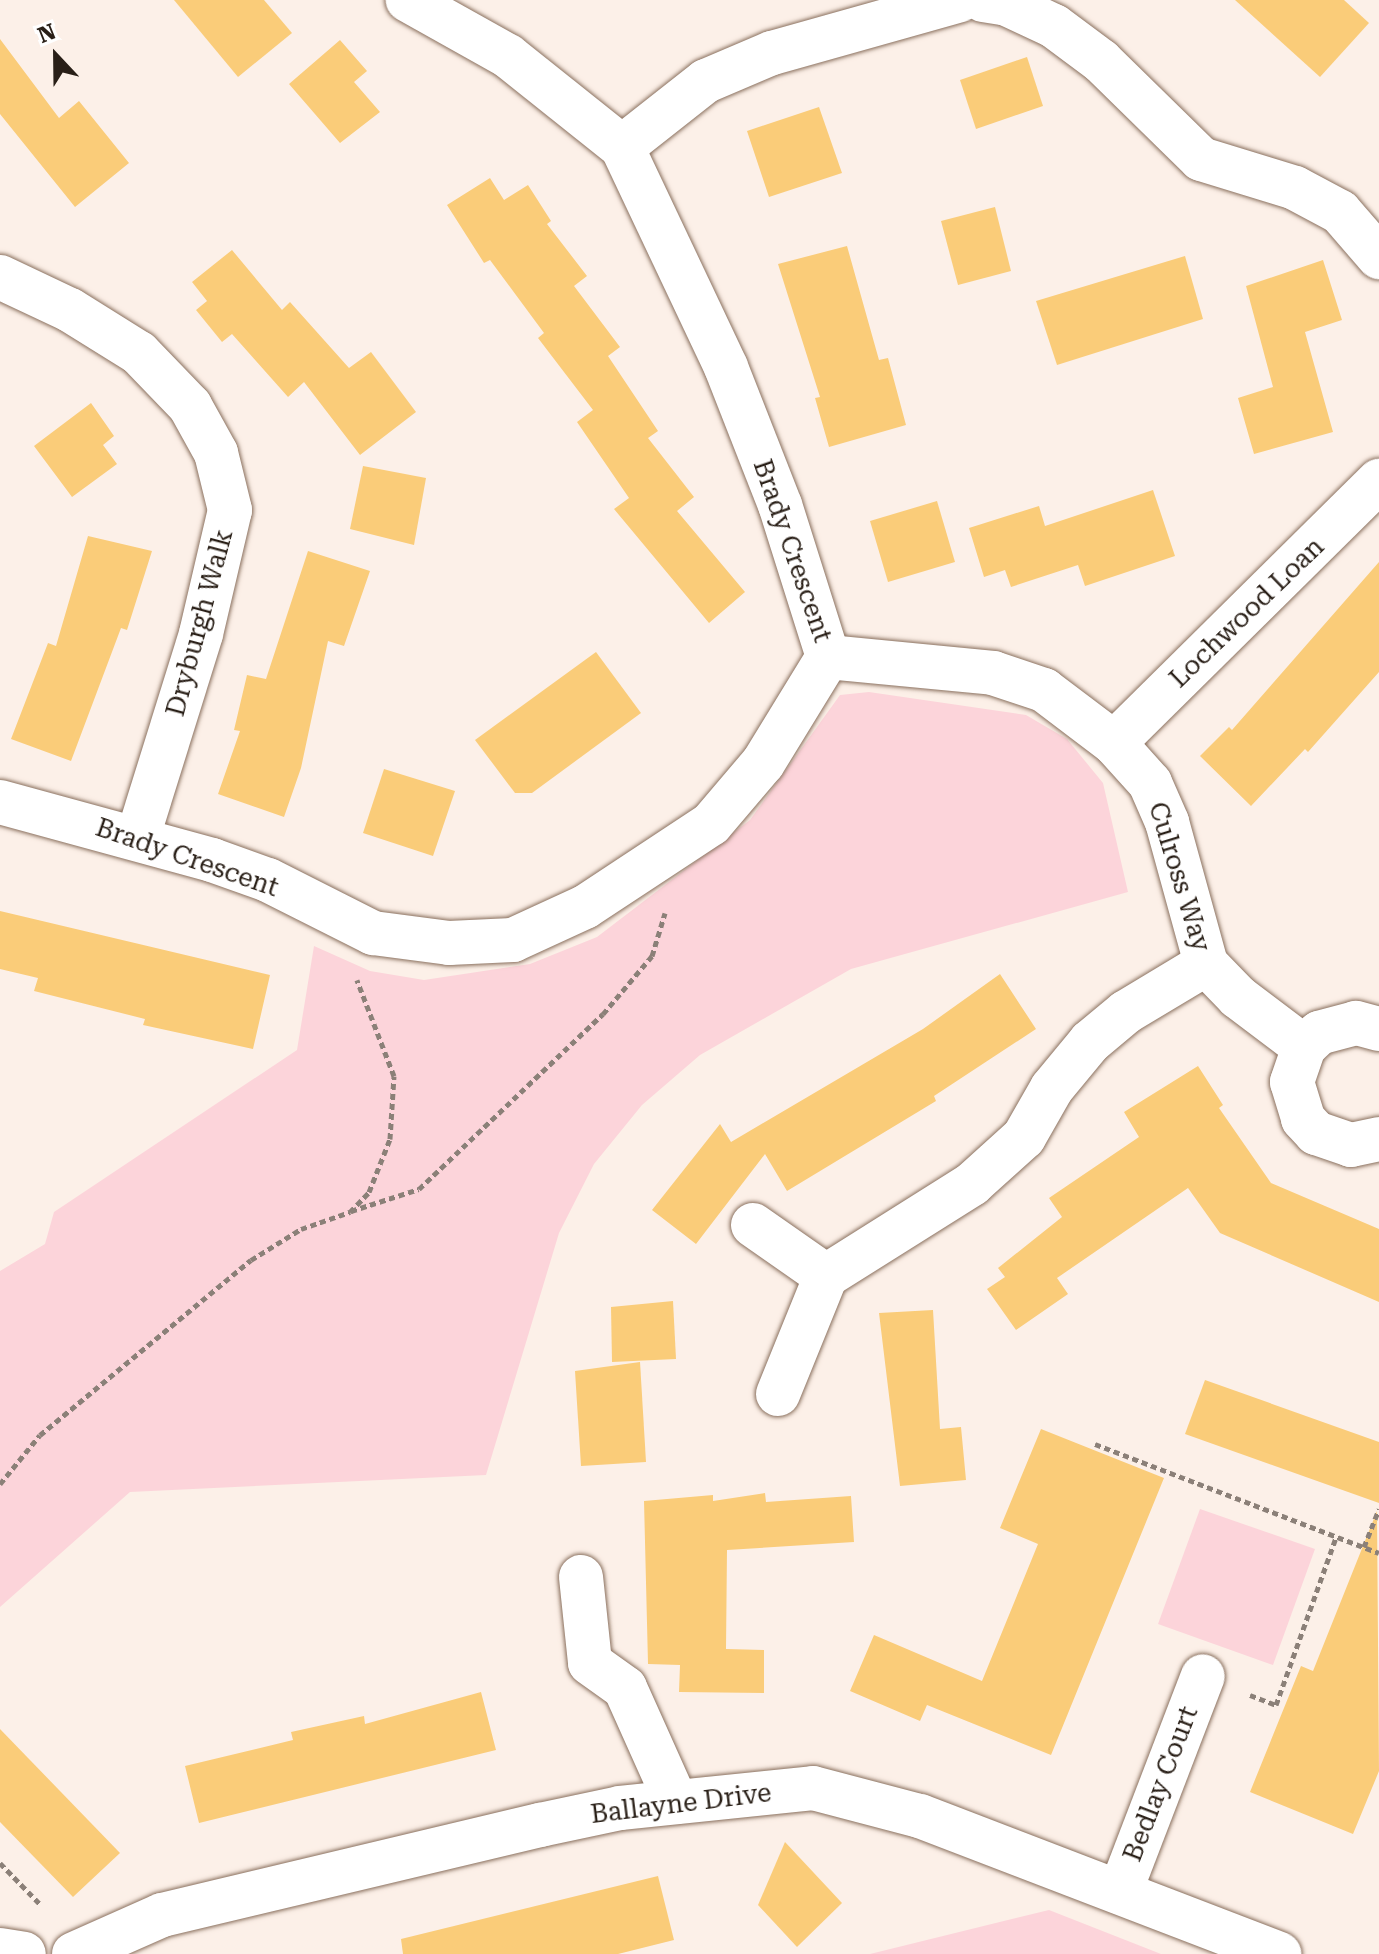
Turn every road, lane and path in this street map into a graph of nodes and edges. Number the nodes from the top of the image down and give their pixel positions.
1 (408, 0) edge
2 (960, 0) edge
3 (1000, 1) edge
4 (622, 147) junction
5 (1379, 257) edge
6 (0, 277) edge
7 (1379, 481) edge
8 (828, 657) junction
9 (1114, 743) junction
10 (0, 802) edge
11 (138, 836) junction
12 (661, 859) junction
13 (336, 917) junction
14 (1206, 964) junction
15 (1379, 1029) edge
16 (1304, 1047) junction
17 (1379, 1139) edge
18 (350, 1212) junction
19 (753, 1225) dead end
20 (826, 1276) junction
21 (778, 1394) dead end
22 (1095, 1444) dead end
23 (0, 1484) edge
24 (1379, 1509) edge
25 (1336, 1537) junction
26 (1364, 1547) junction
27 (1379, 1553) edge
28 (581, 1577) dead end
29 (1203, 1676) joint
30 (676, 1802) junction
31 (1120, 1892) junction
32 (0, 1950) edge
33 (24, 1954) edge
34 (74, 1954) edge
35 (1279, 1954) edge

1 - 4 street, Brady Crescent
2 - 4 street
3 - 5 street
4 - 8 street, Brady Crescent
6 - 11 street, Dryburgh Walk
7 - 9 street, Lochwood Loan
8 - 9 street, Culross Way
8 - 12 street, Brady Crescent
9 - 14 street, Culross Way
10 - 11 street, Brady Crescent
11 - 13 street, Brady Crescent
12 - 13 street, Brady Crescent
12 - 18 path
13 - 18 path
14 - 16 street, Culross Way
14 - 20 street
15 - 16 street
16 - 17 street
18 - 23 path
19 - 20 street
20 - 21 street
22 - 25 path
24 - 26 path
25 - 26 path
25 - 29 path
26 - 27 path
28 - 30 street
29 - 31 street, Bedlay Court
30 - 31 street, Ballayne Drive
30 - 34 street, Ballayne Drive
31 - 35 street, Ballayne Drive
32 - 33 street

